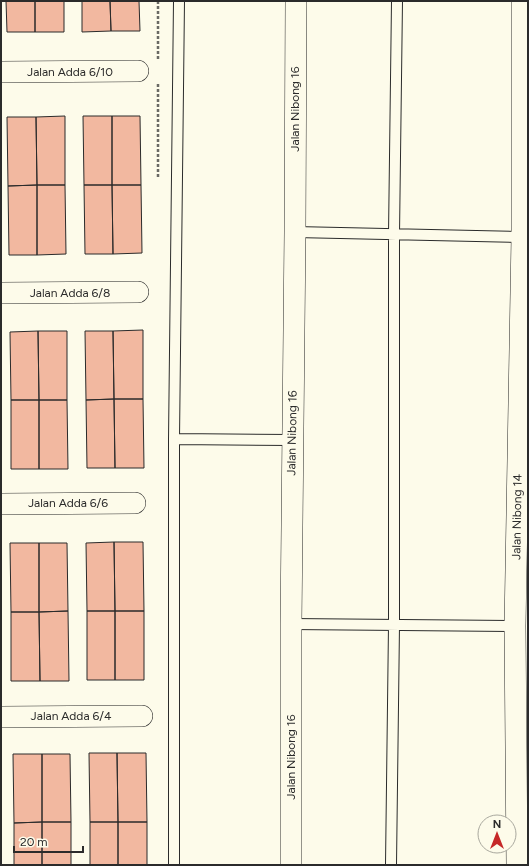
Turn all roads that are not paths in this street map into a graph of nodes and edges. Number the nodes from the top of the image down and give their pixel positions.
1 (179, 1) edge
2 (296, 1) edge
3 (397, 1) edge
4 (522, 1) edge
5 (138, 71) road end
6 (1, 72) edge
7 (295, 232) junction
8 (394, 234) junction
9 (522, 237) junction
10 (138, 292) dead end
11 (1, 293) edge
12 (174, 438) junction
13 (292, 440) junction
14 (135, 503) dead end
15 (1, 504) edge
16 (522, 545) edge
17 (291, 624) junction
18 (394, 625) junction
19 (515, 626) junction
20 (522, 650) edge
21 (142, 716) dead end
22 (1, 717) edge
23 (522, 762) edge
24 (174, 865) edge
25 (291, 865) edge
26 (391, 865) edge
27 (516, 865) edge

1 - 12 lane
2 - 7 street, Jalan Nibong 16
3 - 8 lane
4 - 9 street, Jalan Nibong 14
5 - 6 street, Jalan Adda 6/10
7 - 8 lane
7 - 13 street, Jalan Nibong 16
8 - 9 lane
8 - 18 lane
9 - 16 street, Jalan Nibong 14
10 - 11 street, Jalan Adda 6/8
12 - 13 lane
12 - 24 lane
13 - 17 street, Jalan Nibong 16
14 - 15 street, Jalan Adda 6/6
16 - 19 street, Jalan Nibong 14
17 - 18 lane
17 - 25 street, Jalan Nibong 16
18 - 19 lane
18 - 26 lane
19 - 20 street, Jalan Nibong 14
20 - 23 street, Jalan Nibong 14
21 - 22 street, Jalan Adda 6/4
23 - 27 street, Jalan Nibong 14

